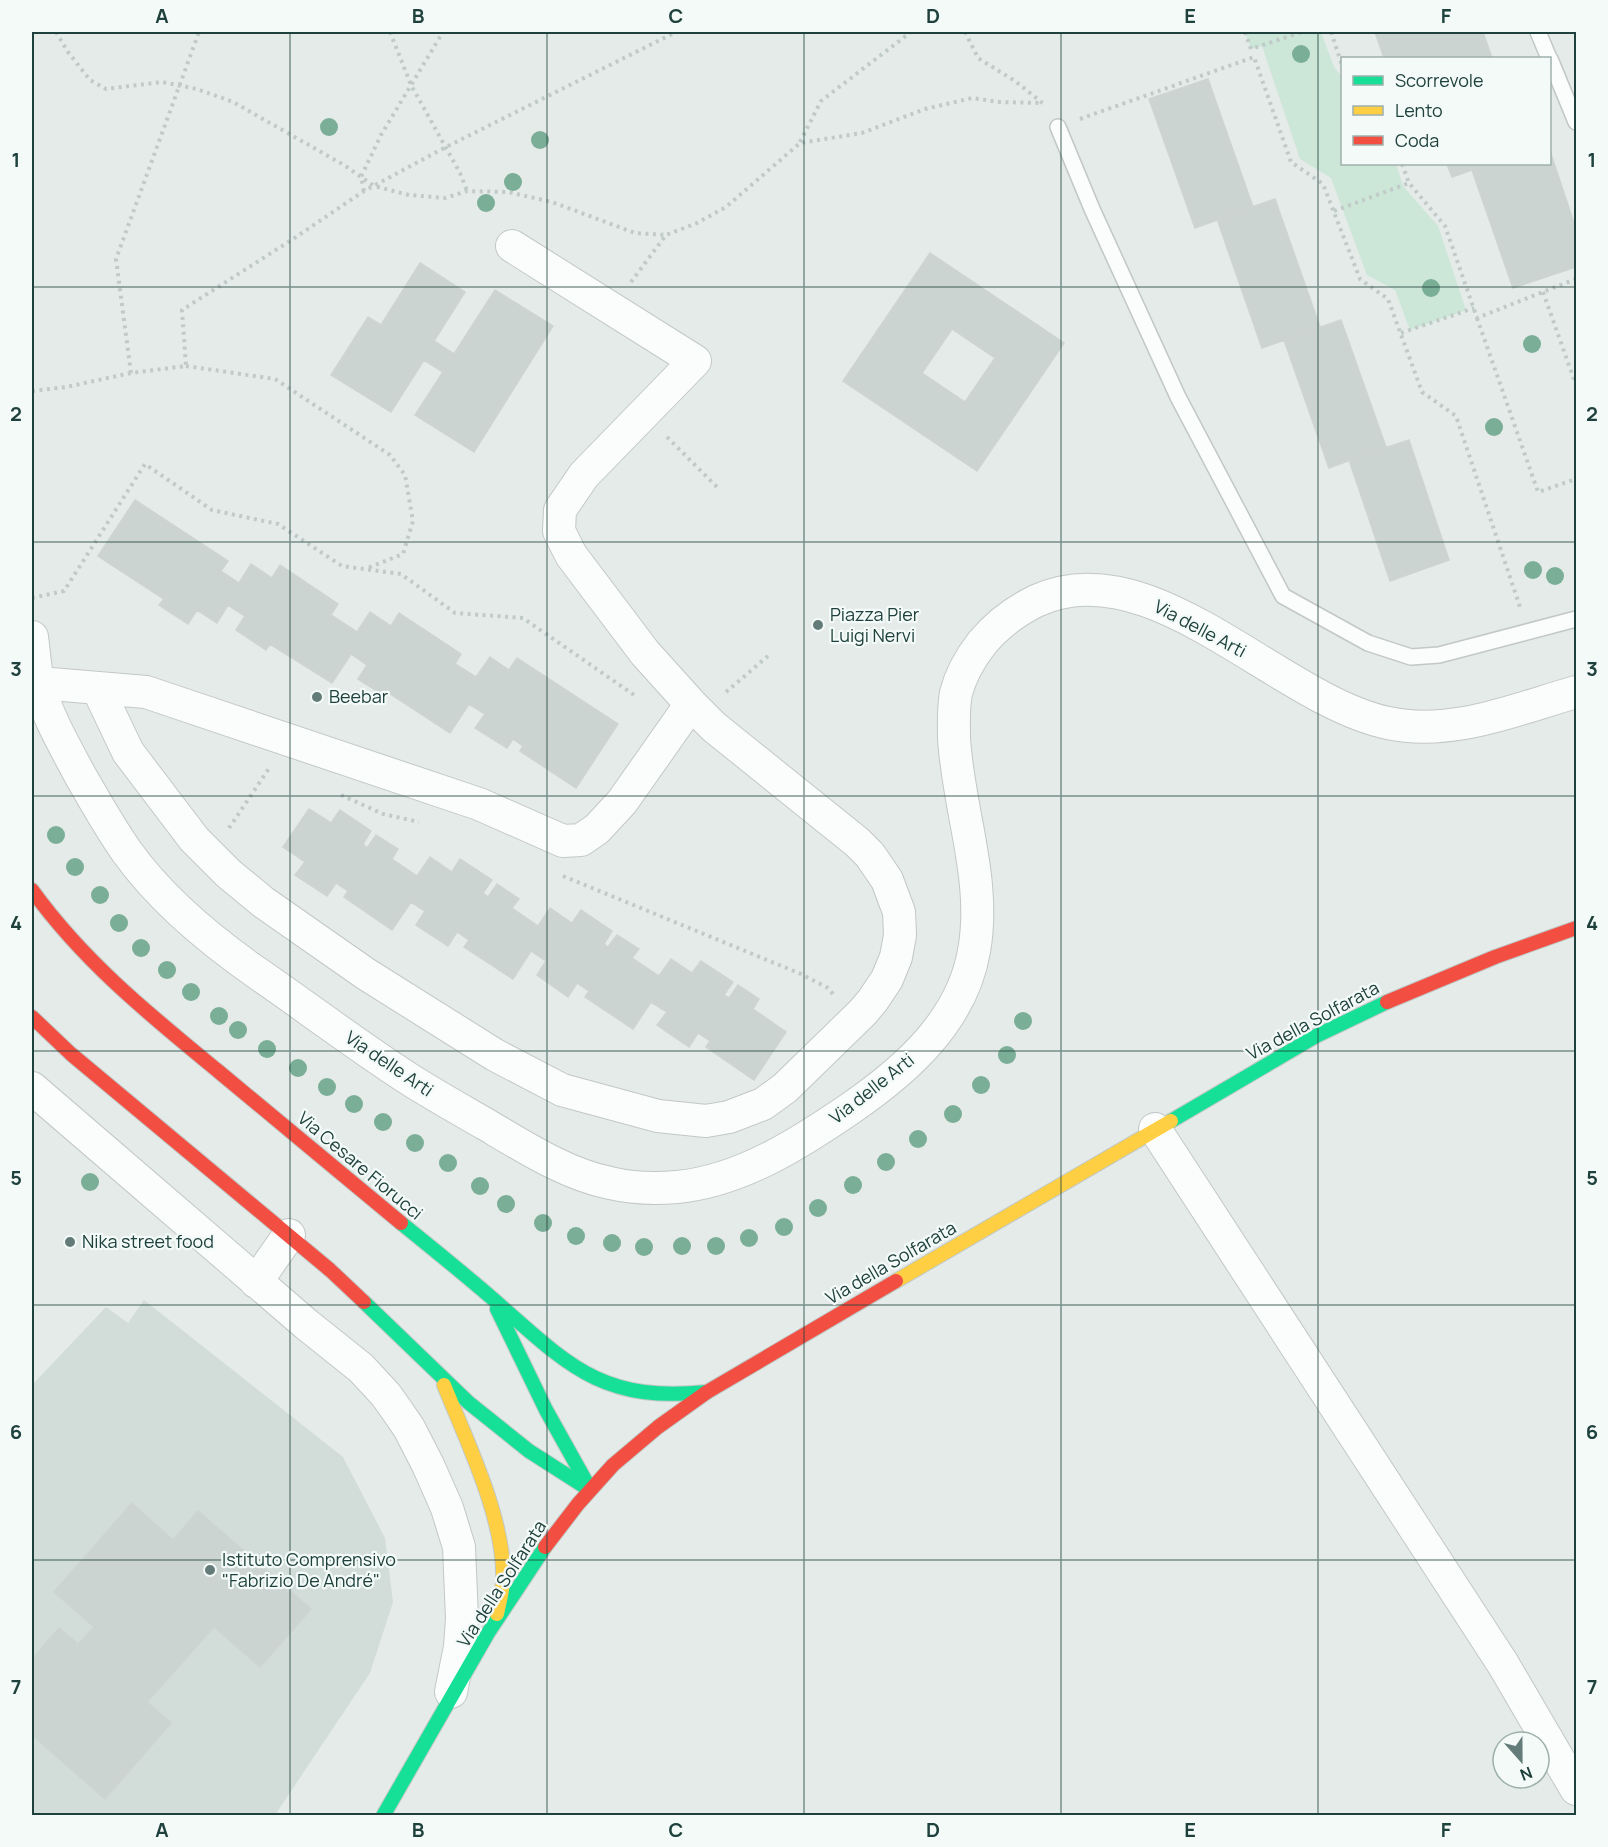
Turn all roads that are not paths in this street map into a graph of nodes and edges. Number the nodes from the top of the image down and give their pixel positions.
1 (1538, 32) edge
2 (1548, 57) edge
3 (1551, 64) edge
4 (1576, 122) edge
5 (1058, 127) road end
6 (512, 246) dead end
7 (1576, 620) edge
8 (32, 637) edge
9 (39, 683) junction
10 (98, 688) junction
11 (1576, 692) edge
12 (690, 714) junction
13 (32, 891) edge
14 (1576, 928) edge
15 (32, 1017) edge
16 (32, 1088) edge
17 (1155, 1129) junction
18 (289, 1235) junction
19 (256, 1282) junction
20 (491, 1297) junction
21 (441, 1374) junction
22 (707, 1392) junction
23 (590, 1490) junction
24 (495, 1623) junction
25 (449, 1703) junction
26 (1576, 1789) edge
27 (383, 1815) edge

1 - 2 lane
3 - 4 lane
5 - 7 lane
6 - 12 street
8 - 9 street, Via delle Arti
9 - 10 street
9 - 11 street, Via delle Arti
10 - 12 street
10 - 12 street
13 - 20 street, Via Cesare Fiorucci
14 - 17 street, Via della Solfarata
15 - 18 street
16 - 19 street
17 - 22 street, Via della Solfarata
17 - 26 street
18 - 19 street
18 - 21 street
19 - 25 street
20 - 22 street, Via Cesare Fiorucci
20 - 23 street
21 - 23 street
21 - 24 street
22 - 23 street, Via della Solfarata
23 - 24 street, Via della Solfarata
24 - 25 street, Via della Solfarata
25 - 27 street, Via della Solfarata

